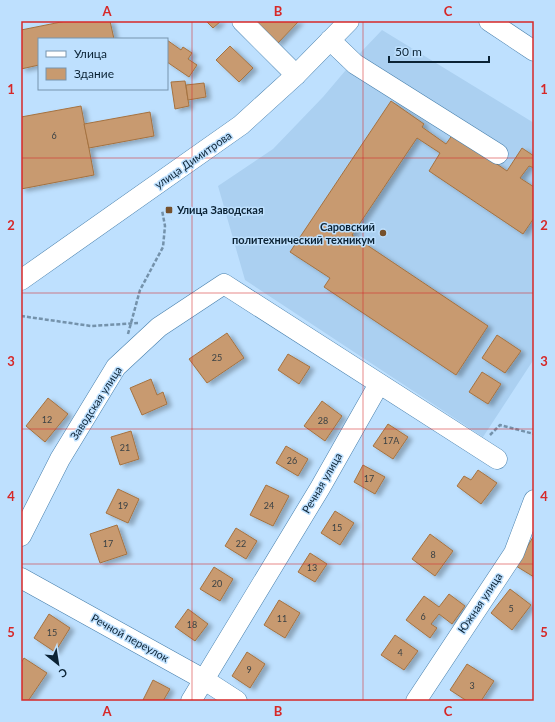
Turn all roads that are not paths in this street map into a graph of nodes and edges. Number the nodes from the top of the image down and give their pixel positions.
1 (242, 21) edge
2 (349, 21) edge
3 (489, 21) edge
4 (330, 40) junction
5 (534, 51) edge
6 (296, 75) junction
7 (498, 154) dead end
8 (21, 280) edge
9 (379, 384) junction
10 (497, 459) dead end
11 (534, 500) edge
12 (21, 536) edge
13 (21, 578) edge
14 (203, 680) junction
15 (191, 701) edge
16 (238, 701) edge
17 (416, 701) edge

1 - 6 street
2 - 4 street, улица Димитрова
3 - 5 street
4 - 6 street, улица Димитрова
4 - 7 street
6 - 8 street, улица Димитрова
9 - 10 street
9 - 12 street, Заводская улица
9 - 14 street, Речная улица
11 - 17 street, Южная улица
13 - 14 street, Речной переулок
14 - 15 street, Речная улица
14 - 16 street, Речной переулок

